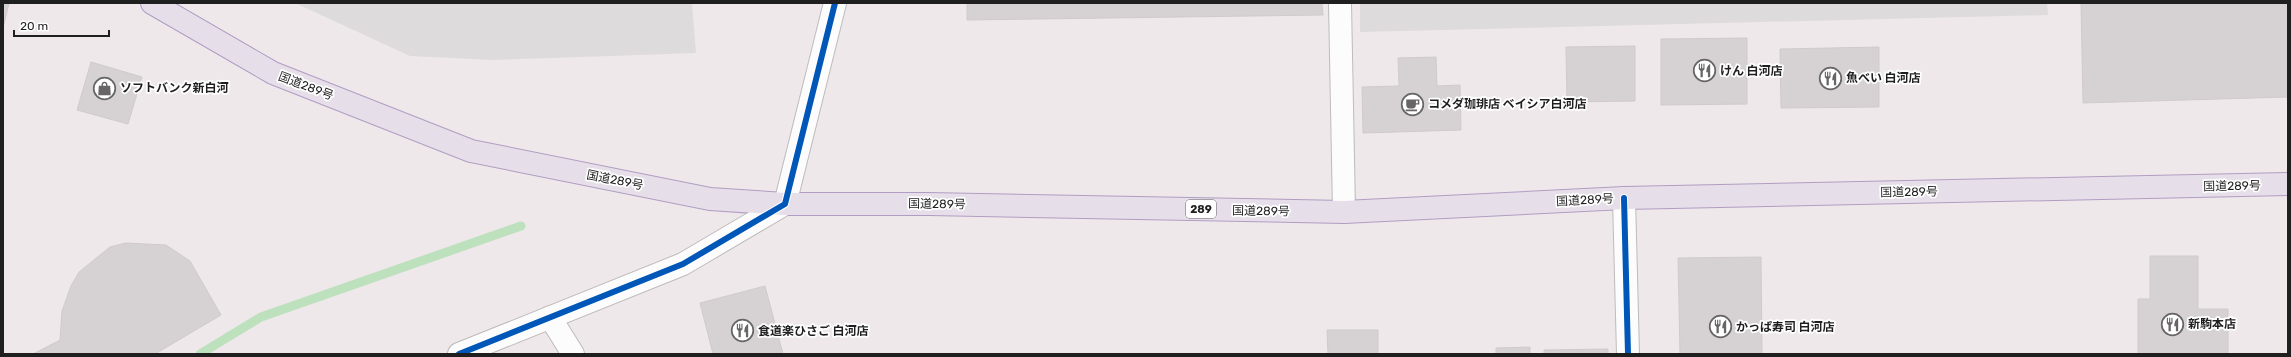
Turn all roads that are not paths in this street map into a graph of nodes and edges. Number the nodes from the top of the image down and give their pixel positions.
1 (152, 3) edge
2 (835, 3) edge
3 (1340, 3) edge
4 (2288, 184) edge
5 (1624, 198) junction
6 (785, 204) junction
7 (1344, 212) junction
8 (550, 317) junction
9 (483, 350) edge
10 (459, 354) edge
11 (573, 354) edge
12 (1628, 354) edge

1 - 6 highway, 国道289号 / 289
2 - 6 street
3 - 7 street
4 - 5 highway, 国道289号 / 289
5 - 7 highway, 国道289号 / 289
5 - 12 street
6 - 7 highway, 国道289号 / 289
6 - 8 street
8 - 9 street
8 - 11 street
9 - 10 street

